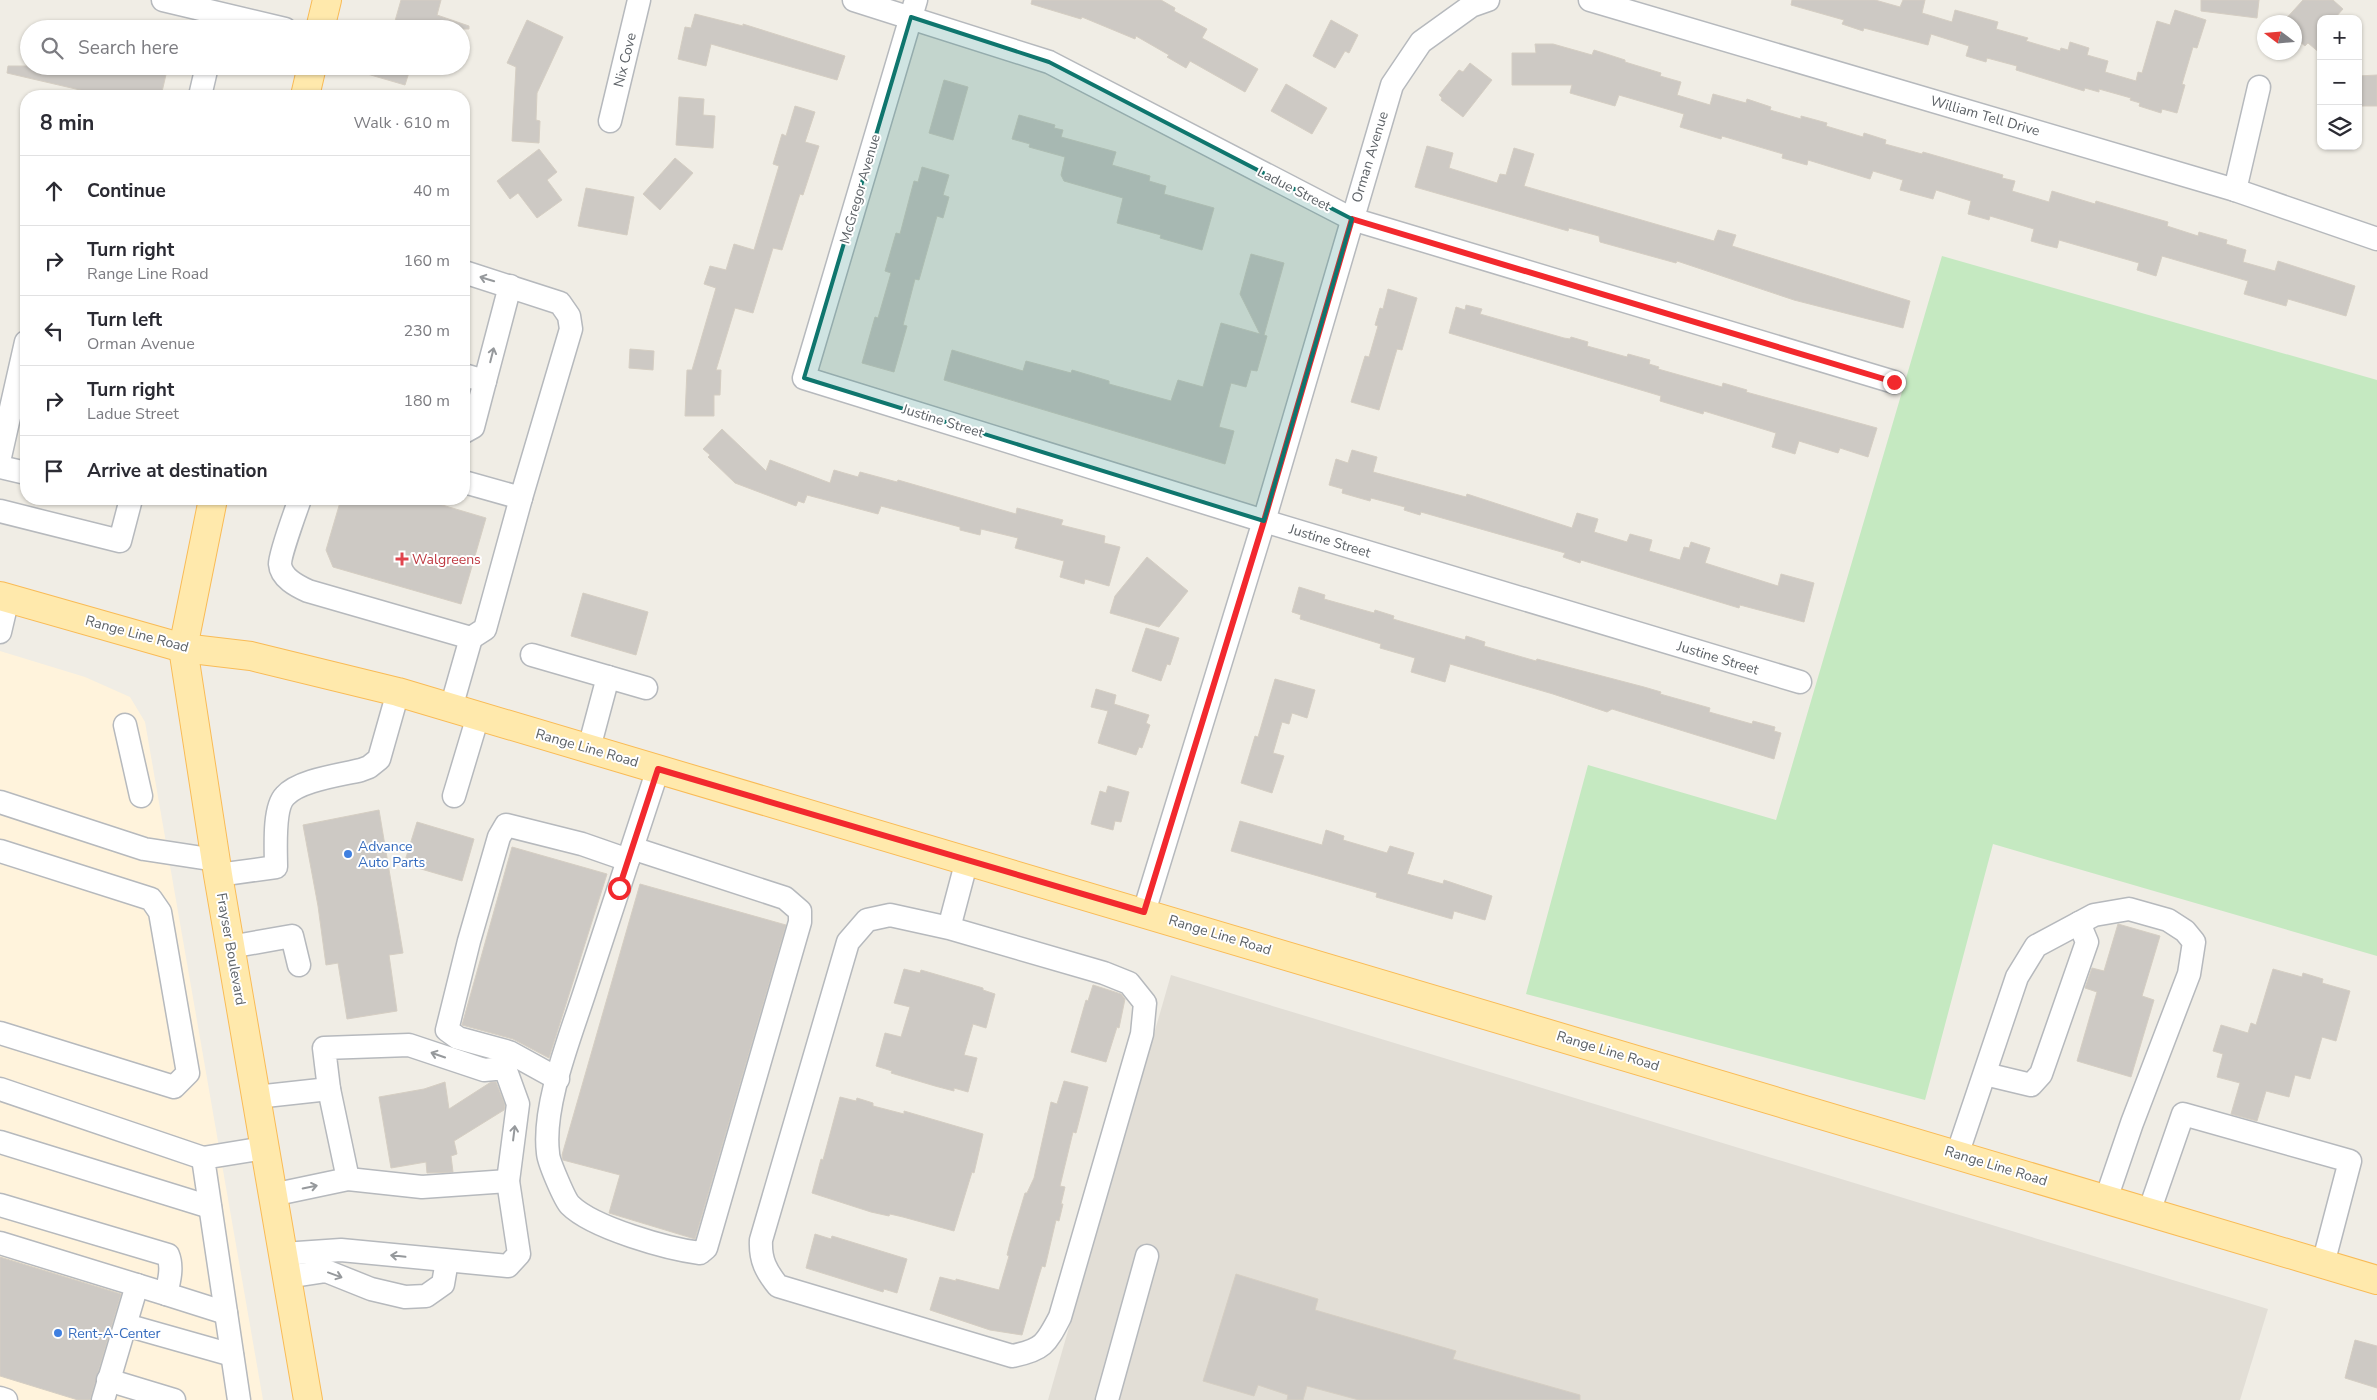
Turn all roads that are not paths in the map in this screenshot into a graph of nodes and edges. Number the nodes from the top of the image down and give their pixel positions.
1 (163, 0) edge
2 (327, 0) edge
3 (639, 0) edge
4 (854, 0) edge
5 (1590, 0) edge
6 (1479, 3) edge
7 (913, 8) edge
8 (215, 20) edge
9 (322, 20) edge
10 (205, 75) edge
11 (310, 75) edge
12 (2259, 87) dead end
13 (201, 90) edge
14 (306, 90) edge
15 (610, 121) dead end
16 (2235, 190) junction
17 (1352, 219) junction
18 (2377, 239) edge
19 (470, 274) edge
20 (510, 286) junction
21 (20, 369) edge
22 (470, 377) edge
23 (804, 378) joint
24 (485, 381) junction
25 (1894, 382) dead end
26 (470, 429) edge
27 (0, 457) edge
28 (0, 467) edge
29 (20, 472) edge
30 (470, 484) edge
31 (521, 498) junction
32 (129, 505) edge
33 (212, 505) edge
34 (298, 505) edge
35 (0, 511) edge
36 (1264, 521) junction
37 (4, 597) edge
38 (0, 632) edge
39 (471, 638) junction
40 (183, 648) junction
41 (532, 655) dead end
42 (608, 677) junction
43 (1800, 682) dead end
44 (646, 688) dead end
45 (398, 692) junction
46 (451, 708) junction
47 (478, 716) junction
48 (125, 725) dead end
49 (588, 748) junction
50 (658, 769) junction
51 (141, 796) dead end
52 (454, 796) dead end
53 (0, 802) edge
54 (0, 851) edge
55 (630, 854) junction
56 (967, 860) junction
57 (217, 867) junction
58 (1144, 912) junction
59 (2079, 923) junction
60 (948, 928) junction
61 (230, 947) junction
62 (299, 965) dead end
63 (0, 1033) edge
64 (1985, 1074) junction
65 (558, 1078) junction
66 (0, 1089) edge
67 (329, 1089) junction
68 (256, 1097) junction
69 (0, 1142) edge
70 (265, 1148) junction
71 (1958, 1155) junction
72 (202, 1158) junction
73 (348, 1179) junction
74 (508, 1181) junction
75 (272, 1195) junction
76 (2106, 1199) junction
77 (0, 1205) edge
78 (210, 1207) junction
79 (2149, 1212) junction
80 (0, 1243) edge
81 (1147, 1256) dead end
82 (446, 1261) junction
83 (2323, 1264) junction
84 (285, 1265) junction
85 (2377, 1280) edge
86 (136, 1285) junction
87 (166, 1294) junction
88 (226, 1313) junction
89 (126, 1325) junction
90 (232, 1356) junction
91 (106, 1390) edge
92 (0, 1398) edge
93 (6, 1400) edge
94 (174, 1400) edge
95 (239, 1400) edge
96 (308, 1400) edge
97 (1107, 1400) edge

1 - 8 street
2 - 9 main road
3 - 15 street, Nix Cove
4 - 7 street, Ladue Street
5 - 16 street, William Tell Drive
6 - 17 street, Orman Avenue
7 - 17 street, Ladue Street
7 - 23 street, McGregor Avenue
10 - 13 street
11 - 14 main road
12 - 16 street
16 - 18 street, William Tell Drive
17 - 25 street, Ladue Street
17 - 36 street, Orman Avenue
20 -> 19 street
24 -> 20 street
20 - 31 street
21 - 27 street
22 - 24 street
23 - 36 street, Justine Street
24 - 26 street
28 - 29 street
30 - 31 street
31 - 39 street
32 - 35 street
33 - 40 main road, Frayser Boulevard
34 - 39 street
36 - 43 street, Justine Street
36 - 58 street, Orman Avenue
37 - 38 street
37 - 40 main road, Range Line Road
39 - 46 street
40 - 45 main road, Range Line Road
40 - 57 main road, Frayser Boulevard
41 - 42 street
42 - 44 street
42 - 49 street
45 - 46 main road, Range Line Road
45 - 57 street
46 - 47 main road, Range Line Road
47 - 49 main road, Range Line Road
47 - 52 street
48 - 51 street
49 - 50 main road, Range Line Road
50 - 55 street
50 - 56 main road, Range Line Road
53 - 57 street
54 - 63 street
55 - 65 street
55 - 65 street
55 - 65 street
56 - 58 main road, Range Line Road
56 - 60 street
57 - 61 main road, Frayser Boulevard
58 - 71 main road, Range Line Road
59 - 64 street
59 - 64 street
59 - 76 street
60 - 60 street
61 - 62 street
61 - 68 main road, Frayser Boulevard
64 - 71 street
66 - 72 street
67 - 68 street
67 - 73 street
74 -> 67 street
68 - 70 main road, Frayser Boulevard
69 - 78 street
70 - 72 street
70 - 75 main road, Frayser Boulevard
71 - 76 main road, Range Line Road
72 - 78 street
73 - 74 street
75 -> 73 street
74 - 82 street
75 - 84 main road, Frayser Boulevard
76 - 79 main road, Range Line Road
77 - 87 street
78 - 88 street
79 - 83 main road, Range Line Road
79 - 83 street
80 - 86 street
81 - 97 street
82 -> 84 street
84 -> 82 street
83 - 85 main road, Range Line Road
84 - 96 main road, Frayser Boulevard
86 - 87 street
86 - 89 street
87 - 88 street
88 - 90 street
89 - 90 street
89 - 91 street
90 - 95 street
91 - 94 street
92 - 93 street

